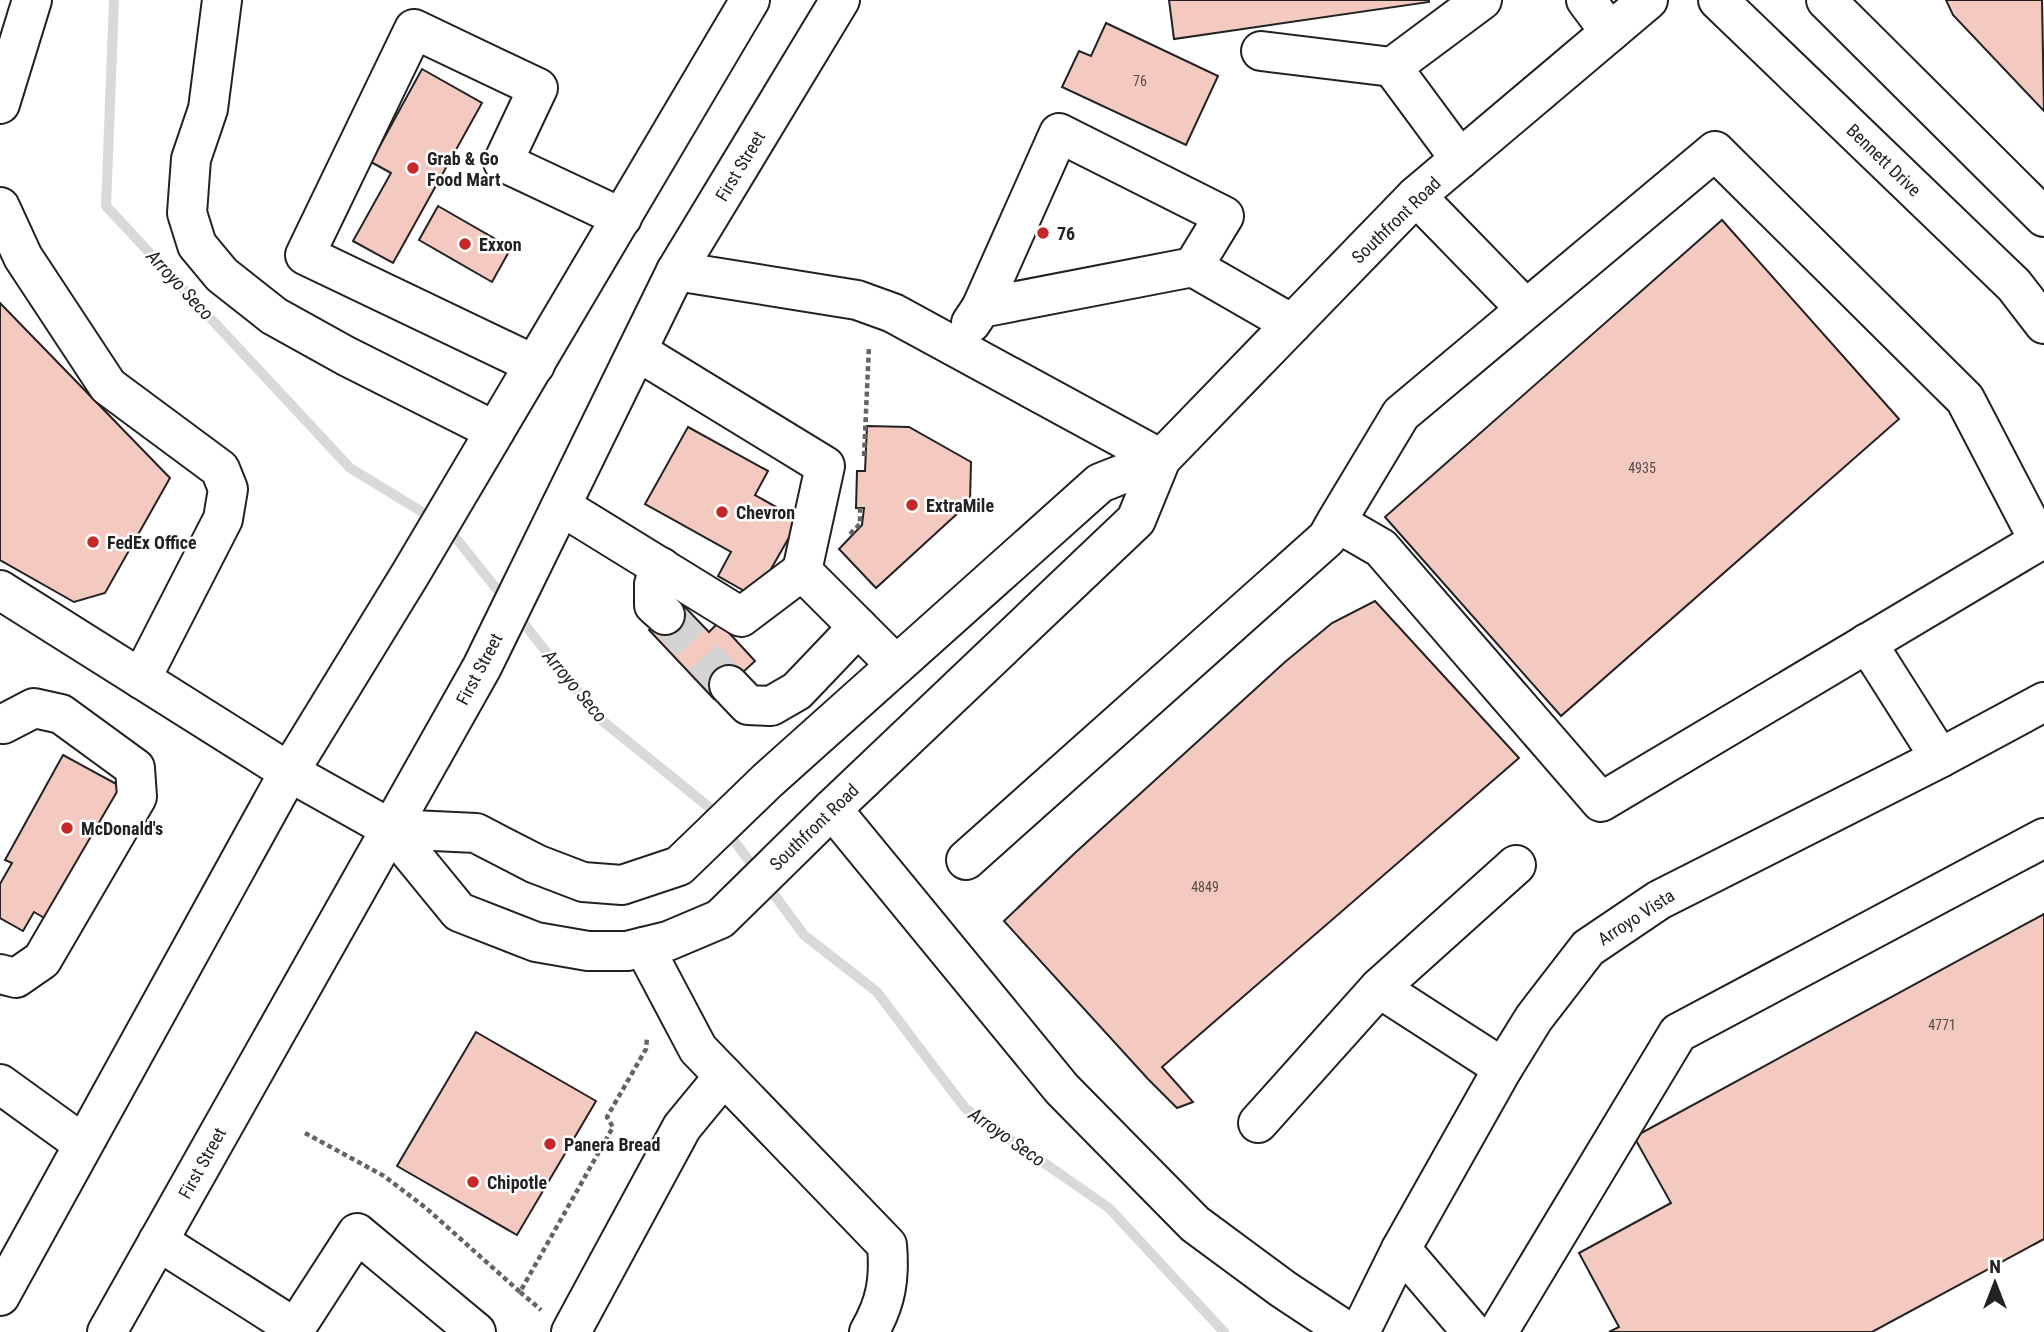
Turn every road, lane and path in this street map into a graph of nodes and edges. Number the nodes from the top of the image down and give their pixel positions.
1 (32, 0) edge
2 (222, 0) edge
3 (750, 0) edge
4 (839, 0) edge
5 (1482, 0) edge
6 (1586, 0) edge
7 (1648, 0) edge
8 (1718, 0) edge
9 (1826, 0) edge
10 (1610, 32) junction
11 (1261, 51) dead end
12 (1392, 67) junction
13 (0, 104) edge
14 (1460, 159) junction
15 (1416, 196) junction
16 (0, 207) edge
17 (622, 218) junction
18 (2044, 218) edge
19 (1193, 267) junction
20 (676, 271) junction
21 (981, 308) junction
22 (1526, 309) junction
23 (1292, 324) junction
24 (2044, 324) edge
25 (869, 334) dead end
26 (955, 347) junction
27 (637, 351) junction
28 (535, 365) junction
29 (495, 430) junction
30 (863, 459) dead end
31 (1161, 459) junction
32 (860, 508) dead end
33 (557, 516) junction
34 (1336, 522) junction
35 (844, 540) dead end
36 (661, 568) junction
37 (802, 571) junction
38 (0, 590) edge
39 (665, 615) tunnel mouth
40 (858, 627) junction
41 (1867, 643) junction
42 (896, 666) junction
43 (141, 679) junction
44 (729, 685) tunnel mouth
45 (2044, 702) edge
46 (1, 728) edge
47 (1940, 758) junction
48 (289, 772) junction
49 (826, 815) junction
50 (391, 830) junction
51 (2044, 838) edge
52 (966, 860) dead end
53 (1516, 865) dead end
54 (644, 947) junction
55 (0, 974) edge
56 (1378, 988) junction
57 (649, 1029) dead end
58 (1503, 1068) junction
59 (724, 1076) junction
60 (0, 1084) edge
61 (1258, 1123) dead end
62 (305, 1133) dead end
63 (83, 1144) junction
64 (158, 1241) junction
65 (1401, 1249) junction
66 (520, 1292) junction
67 (0, 1296) edge
68 (536, 1321) dead end
69 (294, 1330) edge
70 (107, 1332) edge
71 (476, 1332) edge
72 (572, 1332) edge
73 (869, 1332) edge
74 (1348, 1332) edge
75 (1360, 1332) edge
76 (1472, 1332) edge
77 (1498, 1332) edge

1 - 13 street
2 - 29 street
3 - 17 street
4 - 20 street, First Street
5 - 12 street
6 - 10 street
7 - 10 street, Southfront Road
8 - 24 street, Bennett Drive
9 - 18 street
10 - 14 street, Southfront Road
11 - 12 street
12 - 14 street
14 - 15 street, Southfront Road
15 - 22 street
15 - 23 street, Southfront Road
16 - 43 street
17 - 28 street
17 - 28 street
19 - 21 street
19 - 21 street
19 - 23 street
20 - 26 street
20 - 27 street, First Street
21 - 26 street
22 - 34 street
22 - 41 street
23 - 31 street, Southfront Road
25 - 30 path
26 - 31 street
27 - 33 street, First Street
27 - 37 street
28 - 29 street
29 - 48 street
31 - 42 street, Southfront Road
31 - 49 street, Southfront Road
32 - 35 path
33 - 36 street
33 - 50 street, First Street
34 - 41 street
34 - 52 street
36 - 37 street
36 - 39 street
37 - 40 street
38 - 43 street, Southfront Road
40 - 42 street
40 - 44 street
41 - 47 street
42 - 50 street, Southfront Road
43 - 48 street, Southfront Road
45 - 47 street, Arroyo Vista
46 - 55 street
47 - 58 street, Arroyo Vista
48 - 50 street, Southfront Road
48 - 63 street
49 - 54 street, Southfront Road
49 - 74 street
50 - 54 street, Southfront Road
50 - 64 street, First Street
51 - 77 street
53 - 56 street
54 - 59 street
56 - 58 street
56 - 61 street
57 - 66 path
58 - 65 street, Arroyo Vista
59 - 72 street
59 - 73 street
60 - 63 street
62 - 66 path
63 - 67 street
64 - 69 street
64 - 70 street, First Street
65 - 75 street, Arroyo Vista
65 - 76 street
66 - 68 path
69 - 71 street

